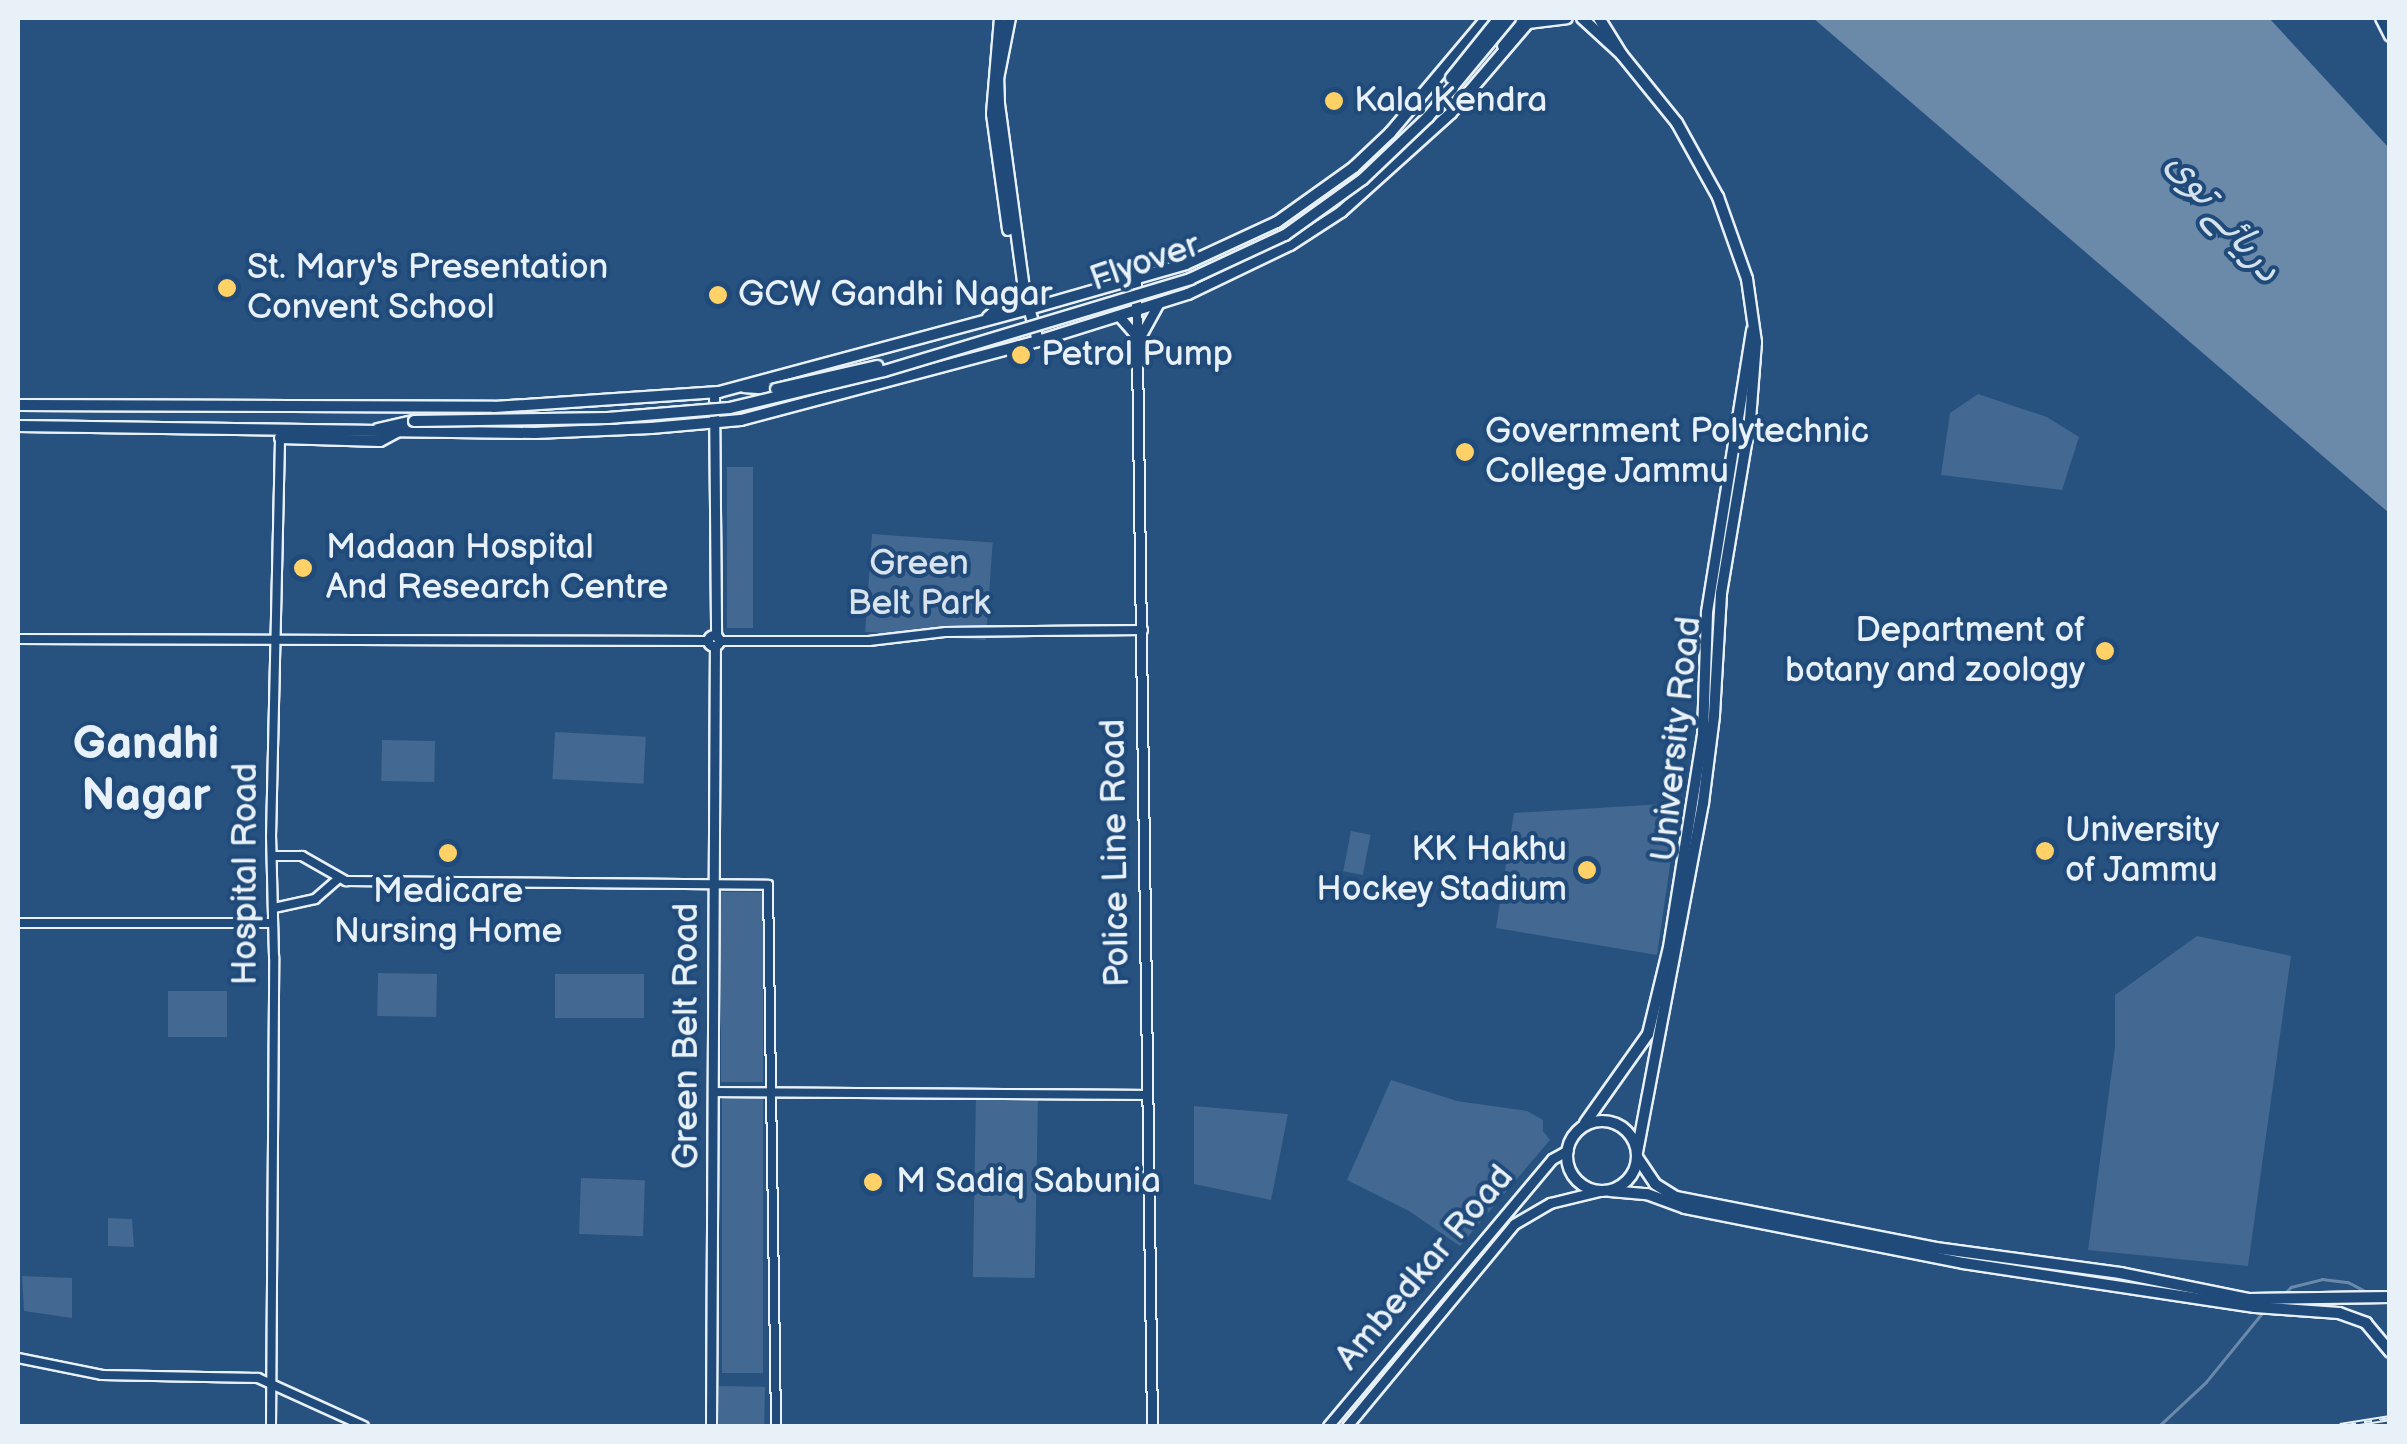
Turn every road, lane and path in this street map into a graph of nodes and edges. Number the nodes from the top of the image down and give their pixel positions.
1 (1000, 18) edge
2 (1010, 18) edge
3 (1487, 18) edge
4 (1499, 18) edge
5 (1510, 18) edge
6 (1566, 18) edge
7 (1582, 18) edge
8 (1602, 18) edge
9 (2386, 18) edge
10 (1526, 19) edge
11 (2390, 36) edge
12 (1622, 55) junction
13 (1136, 280) junction
14 (1020, 290) junction
15 (1159, 302) junction
16 (1140, 308) junction
17 (1027, 310) junction
18 (1118, 316) junction
19 (979, 323) junction
20 (1139, 339) junction
21 (1034, 342) junction
22 (744, 388) junction
23 (714, 392) junction
24 (18, 405) edge
25 (713, 422) junction
26 (18, 426) edge
27 (378, 429) junction
28 (399, 431) junction
29 (280, 433) junction
30 (1143, 630) junction
31 (18, 639) edge
32 (277, 641) junction
33 (715, 641) junction
34 (274, 856) junction
35 (338, 880) junction
36 (715, 884) junction
37 (274, 908) junction
38 (273, 922) junction
39 (18, 923) edge
40 (1656, 1028) junction
41 (713, 1092) junction
42 (771, 1092) junction
43 (1148, 1095) junction
44 (1585, 1124) junction
45 (1568, 1150) junction
46 (1637, 1154) junction
47 (1604, 1191) junction
48 (2390, 1297) edge
49 (2365, 1298) junction
50 (2255, 1303) junction
51 (2298, 1306) junction
52 (2366, 1323) junction
53 (2390, 1352) edge
54 (18, 1358) edge
55 (270, 1381) junction
56 (271, 1426) edge
57 (364, 1426) edge
58 (711, 1426) edge
59 (776, 1426) edge
60 (1152, 1426) edge
61 (1328, 1426) edge
62 (1347, 1426) edge

1 - 14 main road
2 - 17 main road
3 - 13 main road
4 - 22 main road, Flyover, bridge
5 - 27 main road, Flyover, bridge
6 - 10 main road
7 - 12 main road
8 - 12 main road
9 - 11 main road
10 - 15 main road
12 - 40 main road, University Road
13 - 16 main road, Police Line Road
13 - 17 main road
14 - 17 main road
14 - 19 main road
15 - 16 main road
15 - 20 main road
16 - 18 main road
16 - 20 main road, Police Line Road
17 - 19 main road
17 - 21 main road
18 - 20 main road
18 - 21 main road
19 - 22 main road
20 - 30 main road, Police Line Road
21 - 25 main road
22 - 23 main road
23 - 24 main road
23 - 25 main road, Green Belt Road
25 - 28 main road
25 - 33 main road, Green Belt Road
26 - 29 main road
27 - 28 main road
27 - 29 main road
28 - 29 main road
29 - 32 street, Hospital Road
30 - 33 street
30 - 43 main road, Police Line Road
31 - 32 street
32 - 33 street
32 - 34 street, Hospital Road
33 - 36 main road, Green Belt Road
34 - 35 street
34 - 37 street, Hospital Road
35 - 36 street
35 - 37 street
36 - 41 main road, Green Belt Road
36 - 42 street
37 - 38 street, Hospital Road
38 - 39 street
38 - 55 street, Hospital Road
40 - 44 main road, University Road
40 - 46 main road, University Road
41 - 42 street
41 - 58 main road, Green Belt Road
42 - 43 street
42 - 59 street
43 - 60 main road, Police Line Road
44 - 45 main road
44 - 46 main road
45 - 47 main road
45 - 61 main road, Ambedkar Road
46 - 47 main road
46 - 50 main road
47 - 50 main road
47 - 62 main road
48 - 49 main road
49 - 51 main road
49 - 52 main road
50 - 51 main road
51 - 52 main road
52 - 53 main road
54 - 55 street
55 - 56 street, Hospital Road
55 - 57 street

